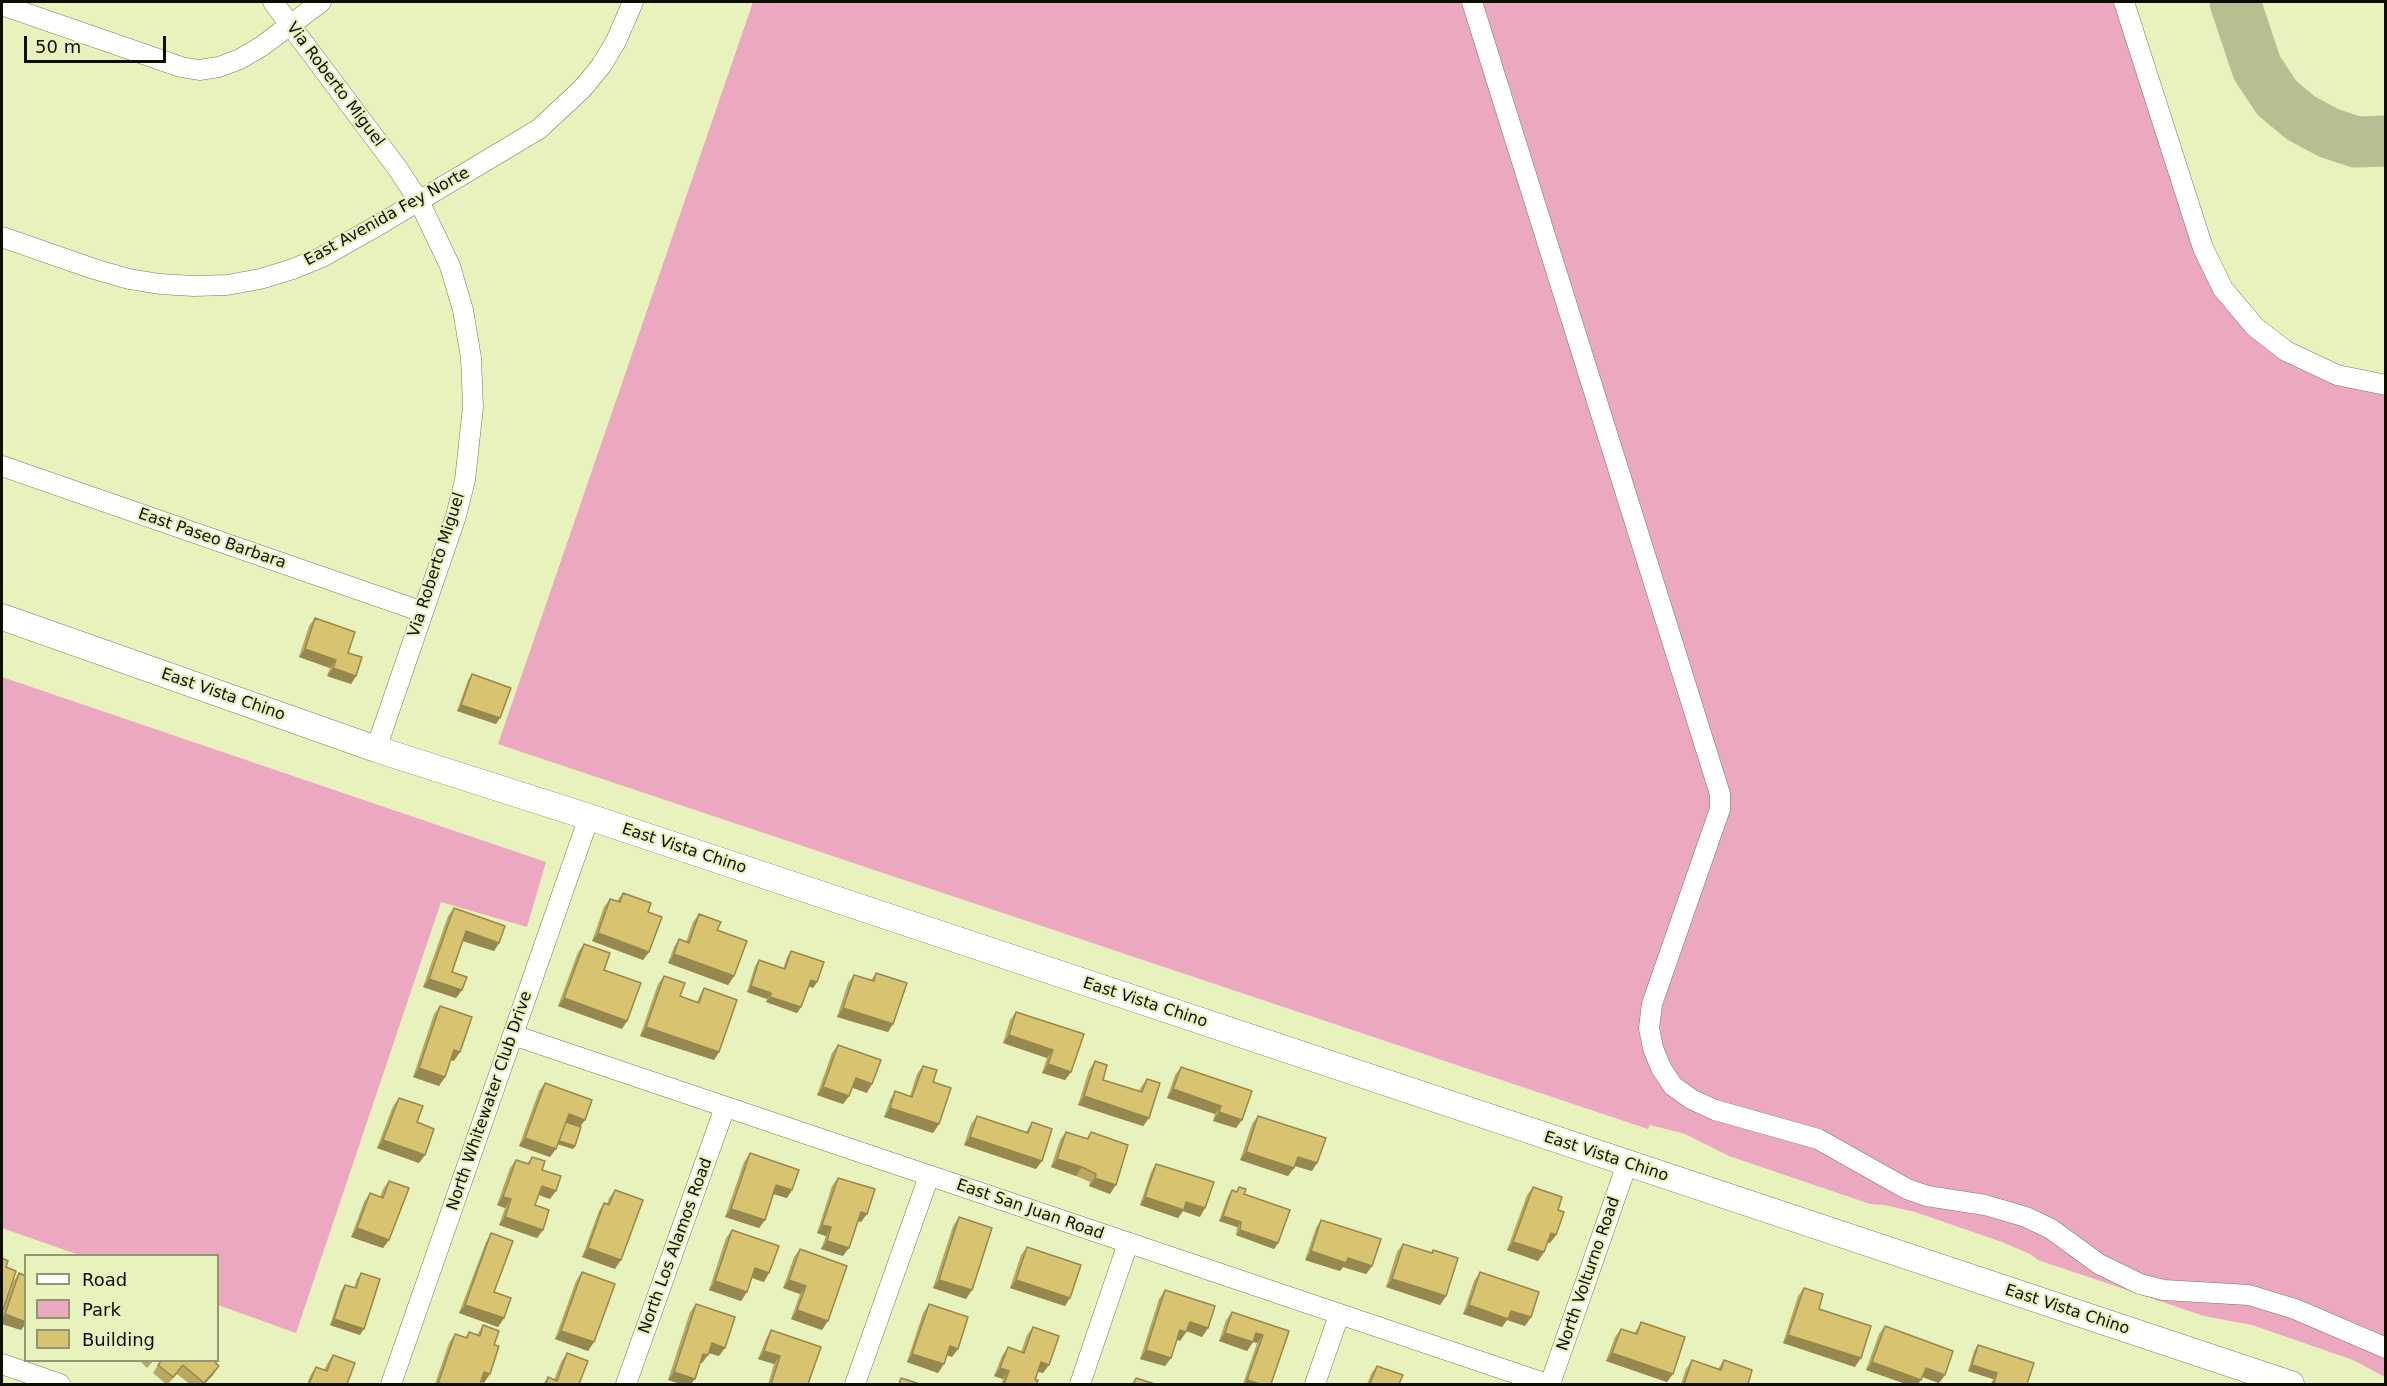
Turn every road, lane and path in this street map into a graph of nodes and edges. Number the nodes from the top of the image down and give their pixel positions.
1 (273, 2) edge
2 (321, 2) edge
3 (633, 2) edge
4 (1472, 2) edge
5 (2124, 2) edge
6 (2, 5) edge
7 (290, 25) junction
8 (419, 201) junction
9 (2, 237) edge
10 (2385, 384) edge
11 (2, 466) edge
12 (423, 612) junction
13 (2, 617) edge
14 (376, 749) junction
15 (589, 817) junction
16 (513, 1035) junction
17 (725, 1107) junction
18 (1627, 1164) junction
19 (929, 1176) junction
20 (1128, 1243) junction
21 (1339, 1315) junction
22 (2385, 1348) edge
23 (2, 1364) edge
24 (2251, 1378) edge
25 (60, 1384) edge
26 (391, 1384) edge
27 (627, 1384) edge
28 (855, 1384) edge
29 (1080, 1384) edge
30 (1315, 1384) edge
31 (1549, 1384) edge
32 (2291, 1384) edge

1 - 7 street, Via Roberto Miguel
2 - 7 street
3 - 8 street, East Avenida Fey Norte
4 - 22 street
5 - 10 street
6 - 7 street
7 - 8 street, Via Roberto Miguel
8 - 9 street, East Avenida Fey Norte
8 - 12 street, Via Roberto Miguel
11 - 12 street, East Paseo Barbara
12 - 14 street, Via Roberto Miguel
13 - 14 main road, East Vista Chino
14 - 15 main road, East Vista Chino
15 - 16 street, North Whitewater Club Drive
15 - 18 main road, East Vista Chino
16 - 17 street, East San Juan Road
16 - 26 street, North Whitewater Club Drive
17 - 19 street, East San Juan Road
17 - 27 street, North Los Alamos Road
18 - 24 main road, East Vista Chino
18 - 31 street, North Volturno Road
19 - 20 street, East San Juan Road
19 - 28 street
20 - 21 street, East San Juan Road
20 - 29 street
21 - 30 street
21 - 31 street, East San Juan Road
23 - 25 street
24 - 32 main road, East Vista Chino

